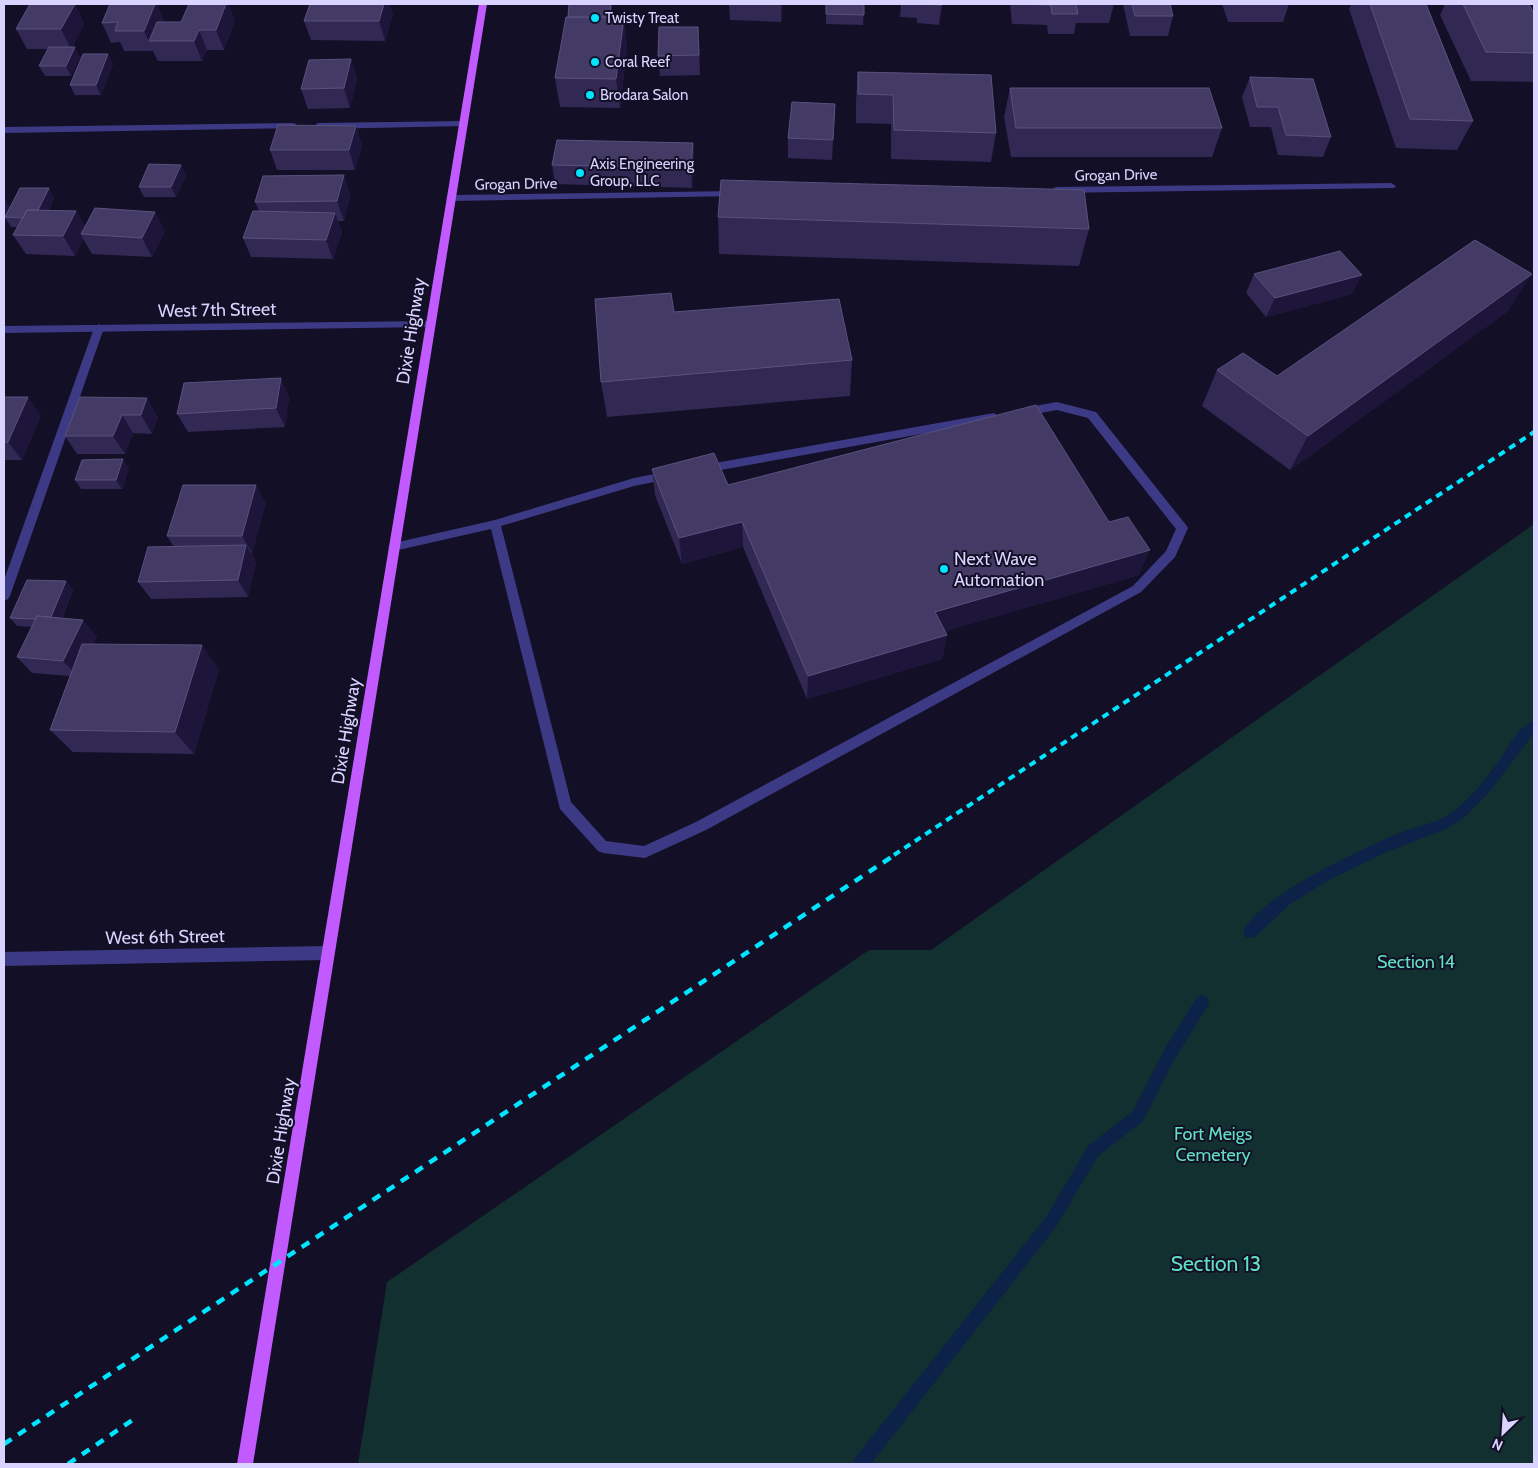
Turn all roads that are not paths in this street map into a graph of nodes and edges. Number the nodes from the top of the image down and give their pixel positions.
1 (483, 4) edge
2 (463, 124) junction
3 (298, 126) edge
4 (308, 126) edge
5 (4, 130) edge
6 (1391, 186) dead end
7 (1045, 190) edge
8 (748, 194) edge
9 (451, 198) junction
10 (430, 324) junction
11 (99, 328) junction
12 (4, 330) edge
13 (495, 524) junction
14 (394, 547) junction
15 (4, 596) edge
16 (327, 953) junction
17 (4, 959) edge
18 (244, 1464) edge

1 - 2 main road, Dixie Highway
2 - 4 street
2 - 9 main road, Dixie Highway
3 - 5 street
6 - 7 street, Grogan Drive
8 - 9 street, Grogan Drive
9 - 10 main road, Dixie Highway
10 - 11 street, West 7th Street
10 - 14 main road, Dixie Highway
11 - 12 street, West 7th Street
11 - 15 street
13 - 13 street
13 - 14 street
14 - 16 main road, Dixie Highway
16 - 17 street, West 6th Street
16 - 18 main road, Dixie Highway

